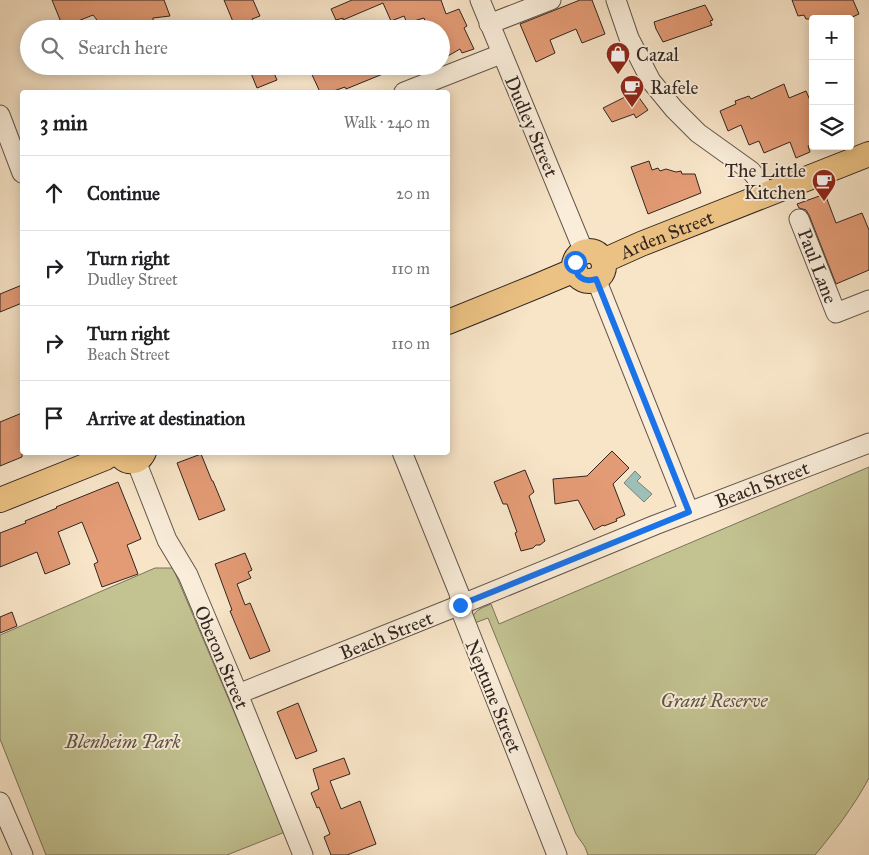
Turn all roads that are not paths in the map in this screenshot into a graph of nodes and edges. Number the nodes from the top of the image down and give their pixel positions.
1 (480, 0) edge
2 (551, 0) edge
3 (616, 0) edge
4 (489, 24) junction
5 (501, 54) junction
6 (450, 74) edge
7 (447, 75) edge
8 (409, 90) edge
9 (0, 115) edge
10 (869, 154) edge
11 (20, 168) edge
12 (766, 194) junction
13 (799, 219) dead end
14 (590, 266) junction
15 (869, 300) edge
16 (450, 321) edge
17 (869, 443) edge
18 (128, 455) edge
19 (403, 455) edge
20 (0, 500) edge
21 (689, 512) junction
22 (460, 605) junction
23 (238, 694) junction
24 (0, 802) edge
25 (23, 855) edge
26 (303, 855) edge
27 (557, 855) edge

1 - 4 street, Dudley Street
2 - 4 street
3 - 12 street
4 - 5 street, Dudley Street
5 - 6 street
5 - 14 street, Dudley Street
7 - 8 street
9 - 11 street
10 - 12 main road, Arden Street
12 - 14 main road, Arden Street
13 - 15 street, Paul Lane
14 - 16 main road, Arden Street
14 - 21 street, Dudley Street
17 - 21 street, Beach Street
18 - 20 main road
18 - 23 street, Oberon Street
19 - 22 street, Neptune Street
21 - 22 street, Beach Street
22 - 23 street, Beach Street
22 - 27 street, Neptune Street
23 - 26 street, Oberon Street
24 - 25 street

